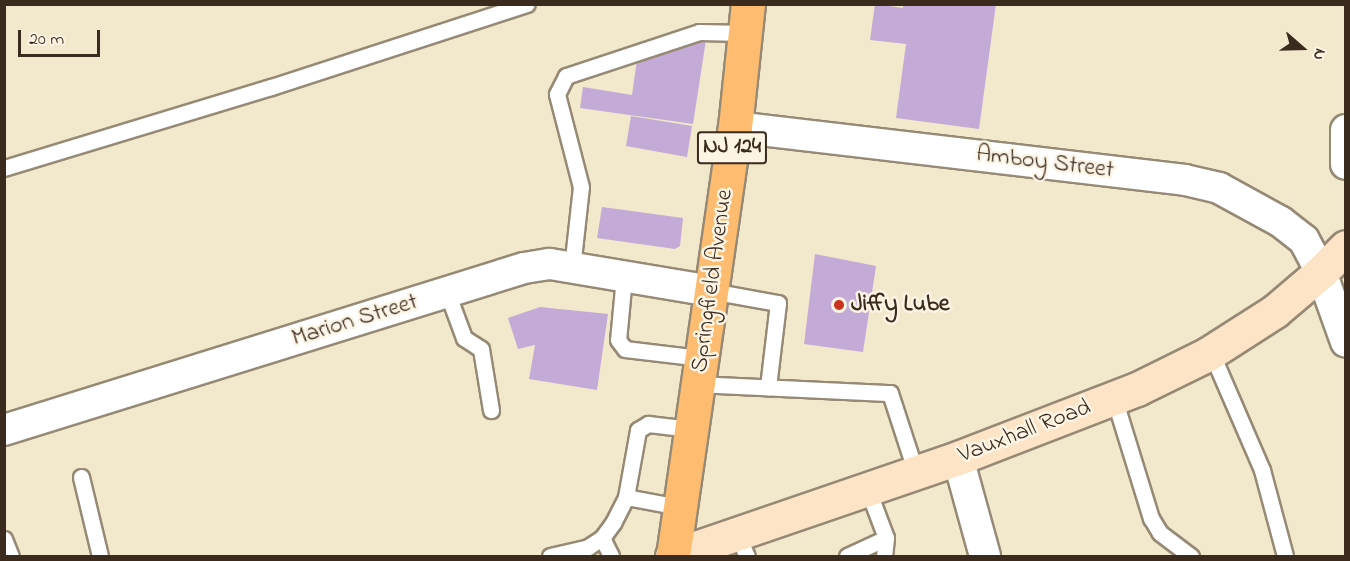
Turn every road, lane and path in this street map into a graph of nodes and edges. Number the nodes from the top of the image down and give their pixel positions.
1 (527, 4) edge
2 (747, 19) edge
3 (735, 127) junction
4 (1346, 130) edge
5 (1346, 164) edge
6 (4, 168) edge
7 (1346, 247) edge
8 (572, 268) junction
9 (1321, 272) junction
10 (624, 277) junction
11 (711, 291) junction
12 (447, 292) junction
13 (1346, 342) edge
14 (1211, 352) junction
15 (699, 371) junction
16 (768, 387) junction
17 (1114, 398) junction
18 (491, 410) dead end
19 (691, 429) junction
20 (4, 430) edge
21 (958, 458) junction
22 (916, 473) junction
23 (81, 477) dead end
24 (867, 490) junction
25 (626, 497) junction
26 (680, 507) junction
27 (602, 538) junction
28 (886, 538) junction
29 (4, 539) edge
30 (742, 545) edge
31 (11, 556) edge
32 (100, 556) edge
33 (550, 556) edge
34 (611, 556) edge
35 (672, 556) edge
36 (847, 556) edge
37 (884, 556) edge
38 (985, 556) edge
39 (1191, 556) edge
40 (1285, 556) edge

1 - 6 lane
2 - 3 main road, Springfield Avenue / NJ 124
2 - 8 lane
3 - 9 street, Amboy Street
3 - 11 main road, Springfield Avenue / NJ 124
4 - 5 street
7 - 9 street, Vauxhall Road
8 - 10 street, Marion Street
8 - 12 street, Marion Street
9 - 13 street, Amboy Street
9 - 14 street, Vauxhall Road
10 - 11 street, Marion Street
10 - 15 lane
11 - 15 main road, Springfield Avenue / NJ 124
11 - 16 lane
12 - 18 lane
12 - 20 street, Marion Street
14 - 17 street, Vauxhall Road
14 - 40 lane
15 - 16 lane
15 - 19 main road, Springfield Avenue / NJ 124
16 - 22 lane
17 - 21 street, Vauxhall Road
17 - 39 lane
19 - 25 lane
19 - 26 main road, Springfield Avenue / NJ 124
21 - 22 street, Vauxhall Road
21 - 38 street
22 - 24 street, Vauxhall Road
23 - 32 lane
24 - 28 lane
24 - 30 street, Vauxhall Road
25 - 26 lane
25 - 27 lane
26 - 35 main road, Springfield Avenue / NJ 124
27 - 33 lane
27 - 34 lane
28 - 36 lane
28 - 37 lane
29 - 31 lane
30 - 35 street, Vauxhall Road

